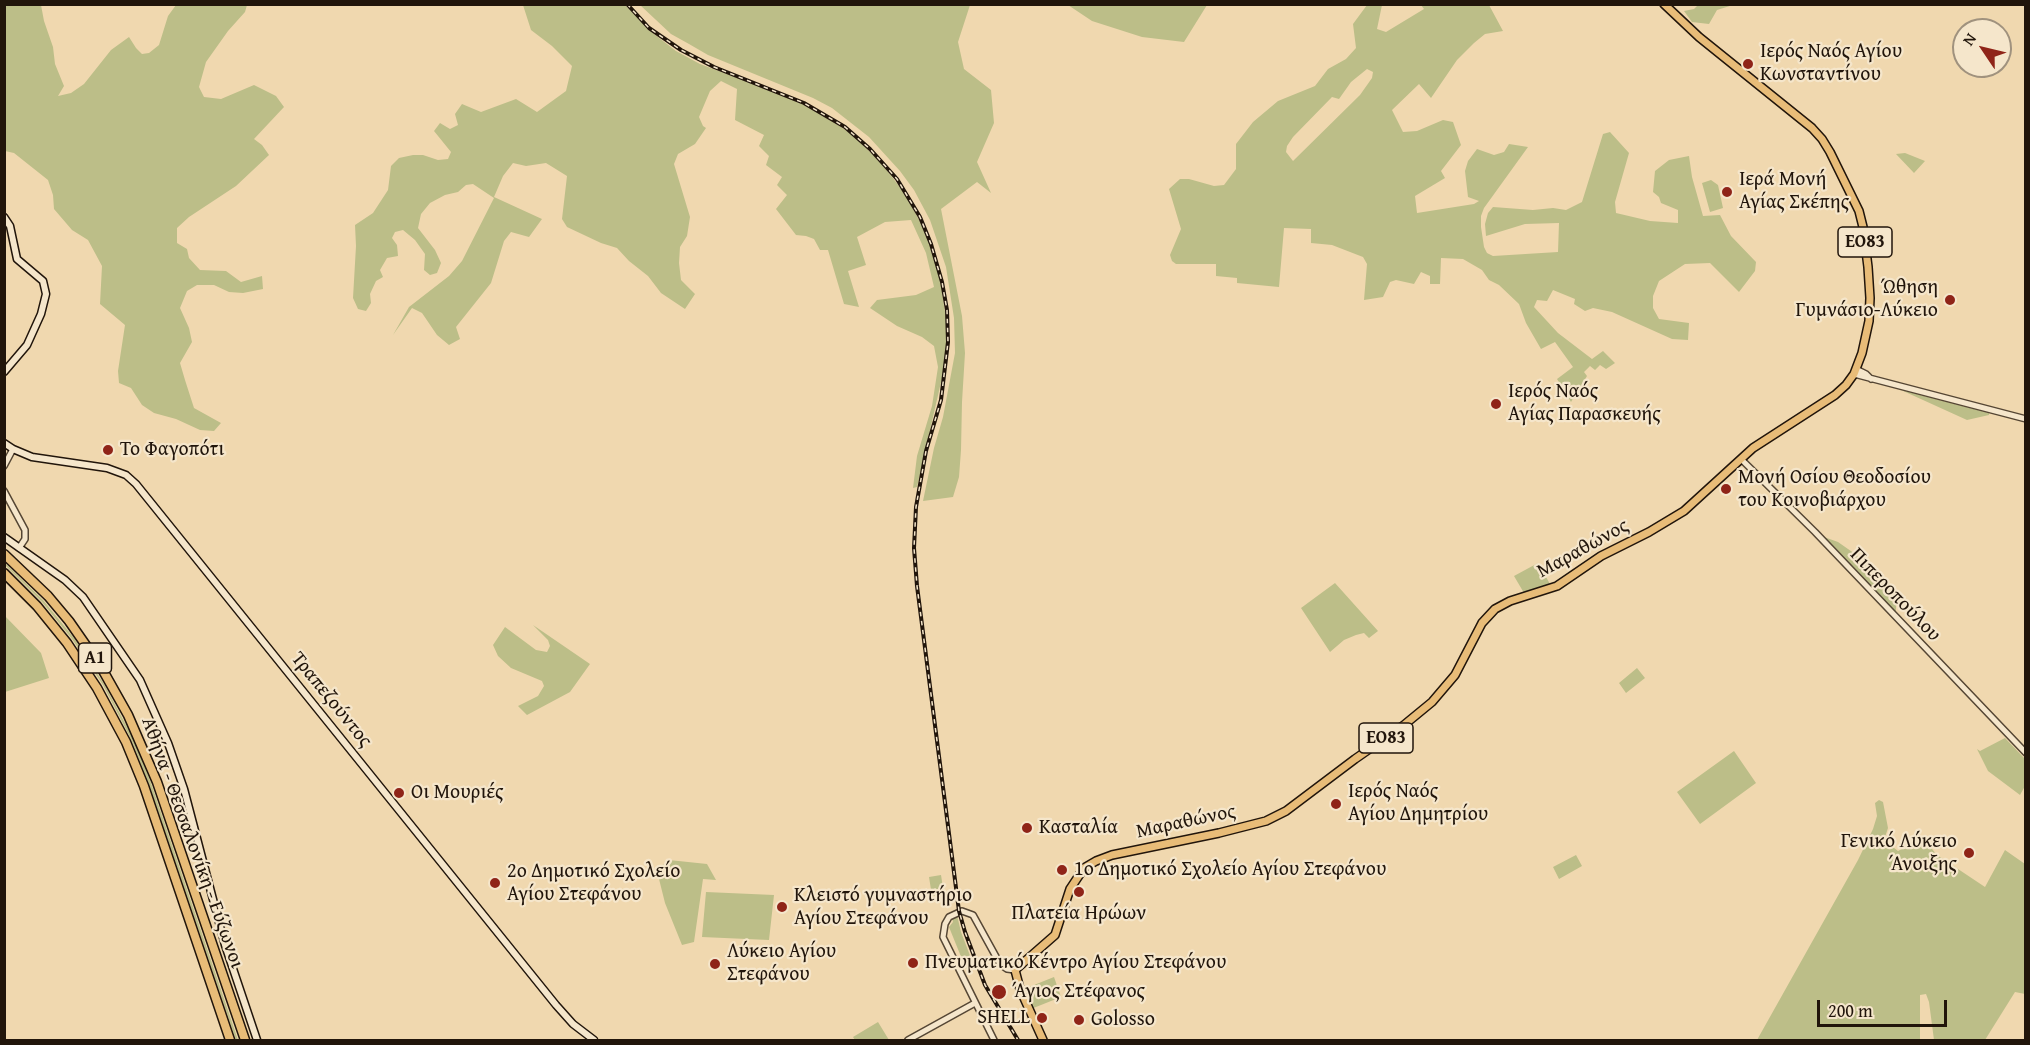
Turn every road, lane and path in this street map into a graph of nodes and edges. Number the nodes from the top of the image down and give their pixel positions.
1 (1664, 4) edge
2 (4, 217) edge
3 (4, 372) edge
4 (1855, 372) junction
5 (2025, 419) edge
6 (4, 443) edge
7 (13, 449) junction
8 (1741, 459) junction
9 (4, 466) edge
10 (4, 490) edge
11 (4, 537) edge
12 (19, 548) junction
13 (4, 554) edge
14 (4, 573) edge
15 (2025, 753) edge
16 (1015, 970) junction
17 (975, 1003) junction
18 (230, 1041) edge
19 (245, 1041) edge
20 (257, 1041) edge
21 (594, 1041) edge
22 (908, 1041) edge
23 (994, 1041) edge
24 (1043, 1041) edge

1 - 4 main road, Μαραθώνος / ΕΟ83
2 - 3 main road
4 - 5 street
4 - 8 main road, Μαραθώνος / ΕΟ83
6 - 7 main road, Τραπεζούντος
7 - 9 street
7 - 21 main road, Τραπεζούντος
8 - 15 street, Πιπεροπούλου
8 - 16 main road, Μαραθώνος / ΕΟ83
10 - 12 street
11 - 12 main road
12 - 20 main road
13 - 19 highway, Αθήνα - Θεσσαλονίκη - Εύζωνοι / Α1
14 - 18 highway, Αθήνα - Θεσσαλονίκη - Εύζωνοι / Α1
16 - 17 street
16 - 24 main road
17 - 22 street
17 - 23 street

